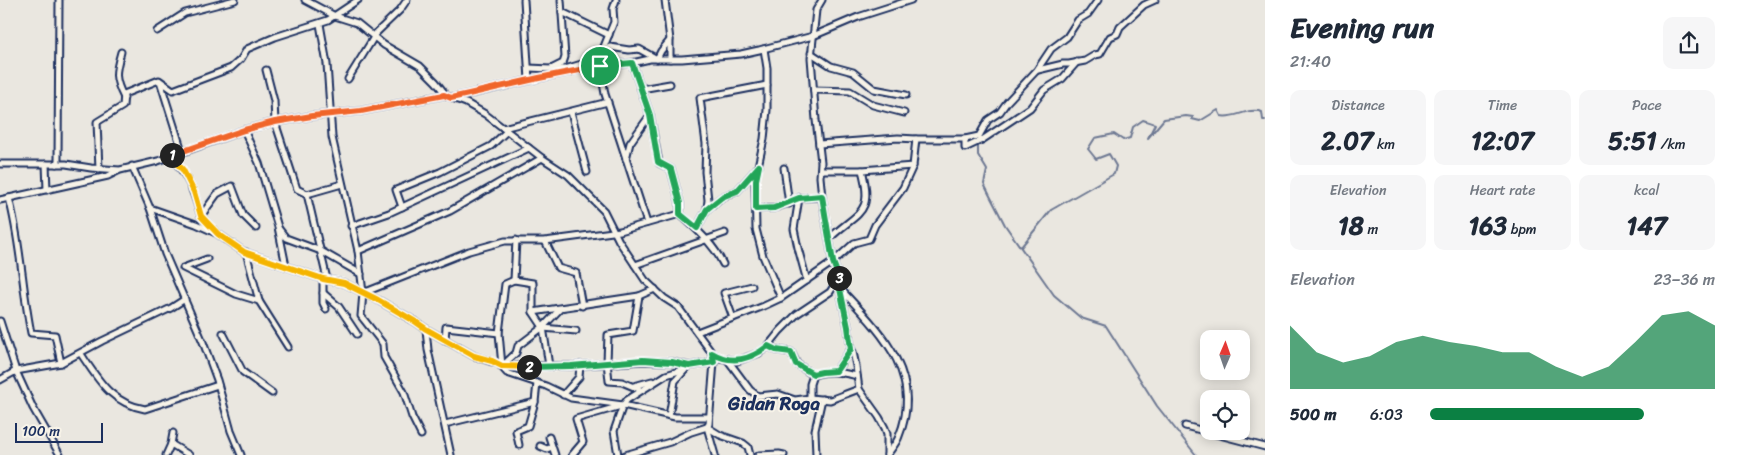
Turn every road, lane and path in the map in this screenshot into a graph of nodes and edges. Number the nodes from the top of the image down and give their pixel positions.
1 (59, 0) edge
2 (235, 0) edge
3 (305, 0) edge
4 (358, 0) edge
5 (407, 0) edge
6 (524, 0) edge
7 (561, 0) edge
8 (616, 0) edge
9 (665, 0) edge
10 (822, 0) edge
11 (911, 0) edge
12 (1098, 0) edge
13 (1155, 0) edge
14 (562, 12) junction
15 (335, 16) junction
16 (320, 24) junction
17 (157, 31) dead end
18 (609, 34) junction
19 (374, 36) junction
20 (813, 36) junction
21 (670, 40) junction
22 (764, 48) junction
23 (603, 49) junction
24 (121, 52) dead end
25 (812, 52) junction
26 (657, 59) junction
27 (670, 59) junction
28 (1077, 62) junction
29 (632, 63) junction
30 (600, 66) junction
31 (529, 68) junction
32 (551, 69) junction
33 (266, 70) dead end
34 (1037, 70) junction
35 (348, 79) dead end
36 (159, 80) junction
37 (529, 80) junction
38 (670, 84) dead end
39 (767, 85) junction
40 (641, 89) junction
41 (814, 90) junction
42 (444, 95) junction
43 (906, 95) dead end
44 (451, 98) junction
45 (124, 99) junction
46 (608, 102) junction
47 (571, 112) junction
48 (904, 113) dead end
49 (329, 114) junction
50 (650, 115) junction
51 (275, 122) junction
52 (505, 129) junction
53 (244, 130) junction
54 (916, 139) junction
55 (965, 139) junction
56 (819, 144) junction
57 (529, 148) junction
58 (182, 151) junction
59 (170, 156) junction
60 (542, 158) junction
61 (626, 159) junction
62 (0, 164) edge
63 (46, 164) junction
64 (56, 164) junction
65 (132, 166) junction
66 (759, 166) junction
67 (913, 166) junction
68 (784, 168) dead end
69 (99, 169) junction
70 (120, 170) junction
71 (821, 170) junction
72 (862, 170) junction
73 (586, 172) dead end
74 (342, 184) junction
75 (47, 190) junction
76 (307, 194) junction
77 (822, 196) junction
78 (9, 198) junction
79 (799, 198) junction
80 (0, 200) edge
81 (789, 204) junction
82 (402, 207) junction
83 (150, 208) junction
84 (707, 209) junction
85 (756, 209) junction
86 (680, 214) junction
87 (201, 216) junction
88 (648, 223) junction
89 (351, 226) junction
90 (278, 227) junction
91 (256, 228) dead end
92 (697, 228) junction
93 (614, 231) junction
94 (725, 232) dead end
95 (218, 234) junction
96 (830, 238) junction
97 (706, 239) junction
98 (516, 240) junction
99 (545, 241) junction
100 (358, 251) junction
101 (246, 252) junction
102 (321, 252) junction
103 (207, 259) dead end
104 (833, 262) junction
105 (724, 264) dead end
106 (635, 265) junction
107 (286, 266) junction
108 (361, 274) junction
109 (325, 279) junction
110 (514, 280) junction
111 (807, 281) junction
112 (752, 286) dead end
113 (838, 286) junction
114 (654, 289) junction
115 (364, 293) junction
116 (323, 294) junction
117 (639, 296) junction
118 (781, 298) junction
119 (185, 299) junction
120 (259, 302) junction
121 (582, 306) junction
122 (561, 308) junction
123 (326, 309) dead end
124 (533, 312) junction
125 (733, 318) junction
126 (0, 321) edge
127 (543, 328) junction
128 (426, 329) junction
129 (576, 332) dead end
130 (697, 332) junction
131 (223, 333) dead end
132 (357, 334) dead end
133 (499, 334) junction
134 (445, 340) junction
135 (768, 346) junction
136 (288, 347) dead end
137 (851, 349) junction
138 (712, 353) junction
139 (81, 354) junction
140 (727, 359) junction
141 (607, 362) junction
142 (714, 362) junction
143 (61, 363) junction
144 (580, 365) junction
145 (502, 366) junction
146 (549, 366) junction
147 (689, 366) junction
148 (16, 371) junction
149 (836, 371) junction
150 (813, 374) junction
151 (857, 376) junction
152 (0, 380) edge
153 (655, 381) junction
154 (537, 383) junction
155 (218, 385) junction
156 (634, 386) junction
157 (859, 389) junction
158 (641, 390) junction
159 (272, 393) dead end
160 (563, 395) junction
161 (810, 398) junction
162 (822, 400) junction
163 (535, 402) junction
164 (624, 406) junction
165 (669, 416) junction
166 (709, 417) junction
167 (445, 424) junction
168 (1185, 426) dead end
169 (707, 427) junction
170 (173, 433) dead end
171 (420, 435) dead end
172 (549, 437) dead end
173 (171, 444) junction
174 (519, 445) dead end
175 (540, 446) dead end
176 (552, 447) junction
177 (1265, 447) edge
178 (60, 455) edge
179 (166, 455) edge
180 (189, 455) edge
181 (241, 455) edge
182 (451, 455) edge
183 (555, 455) edge
184 (572, 455) edge
185 (618, 455) edge
186 (625, 455) edge
187 (715, 455) edge
188 (750, 455) edge
189 (759, 455) edge
190 (784, 455) edge
191 (816, 455) edge
192 (887, 455) edge

1 - 64 street
2 - 17 street
3 - 15 street
4 - 15 street
5 - 19 street
6 - 31 street
7 - 14 street
8 - 18 street
9 - 21 street
10 - 20 street
11 - 20 street
12 - 34 street
13 - 28 street
14 - 18 street
14 - 32 street
15 - 16 street
15 - 19 street
16 - 36 street
16 - 49 street
18 - 23 street
19 - 35 street
19 - 42 street
20 - 22 street
20 - 25 street
21 - 26 street
21 - 27 street
22 - 27 street
22 - 39 street
23 - 26 street
23 - 32 street
24 - 45 street
25 - 41 street
25 - 43 street
26 - 27 street
26 - 29 street
28 - 34 street
28 - 55 street
29 - 30 street
29 - 40 street
30 - 37 street
30 - 46 street
31 - 32 street
31 - 37 street
33 - 51 street
34 - 55 street
36 - 45 street
36 - 58 street
37 - 44 street
38 - 40 street
39 - 66 street
39 - 84 street
40 - 50 street
41 - 48 street
41 - 56 street
42 - 44 street
42 - 49 street
44 - 52 street
45 - 69 street
46 - 47 street
46 - 61 street
47 - 52 street
47 - 73 street
49 - 51 street
49 - 74 street
50 - 61 street
50 - 86 street
51 - 53 street
51 - 76 street
52 - 57 street
52 - 82 street
53 - 58 street
53 - 90 street
54 - 55 street
54 - 56 street
54 - 67 street
56 - 71 street
57 - 60 street
57 - 82 street
58 - 59 street
59 - 65 street
59 - 87 street
60 - 93 street
60 - 100 street
61 - 88 street
62 - 63 street
63 - 64 street
63 - 75 street
64 - 69 street
65 - 70 street
65 - 83 street
66 - 84 street
66 - 85 street
67 - 72 street
67 - 104 street
68 - 81 street
69 - 70 street
70 - 75 street
71 - 72 street
71 - 77 street
72 - 96 street
74 - 76 street
74 - 89 street
75 - 78 street
76 - 102 street
77 - 79 street
77 - 96 street
78 - 80 street
78 - 143 street
79 - 81 street
79 - 111 street
81 - 85 street
82 - 89 street
83 - 95 street
83 - 119 street
84 - 92 street
85 - 118 street
86 - 88 street
86 - 92 street
87 - 91 street
87 - 95 street
88 - 93 street
89 - 100 street
90 - 102 street
90 - 107 street
92 - 97 street
93 - 99 street
93 - 106 street
94 - 97 street
95 - 101 street
96 - 104 street
97 - 105 street
97 - 106 street
98 - 99 street
98 - 110 street
98 - 115 street
99 - 121 street
100 - 108 street
101 - 107 street
101 - 120 street
102 - 108 street
102 - 109 street
103 - 120 street
104 - 111 street
104 - 113 street
106 - 114 street
107 - 109 street
108 - 115 street
109 - 115 street
109 - 116 street
110 - 124 street
110 - 133 street
111 - 118 street
112 - 125 street
113 - 135 street
113 - 137 street
113 - 192 street
114 - 117 street
114 - 130 street
115 - 128 street
115 - 171 street
116 - 123 street
116 - 132 street
117 - 121 street
117 - 141 street
118 - 125 street
119 - 139 street
119 - 155 street
120 - 136 street
121 - 122 street
122 - 124 street
122 - 127 street
124 - 127 street
125 - 130 street
126 - 148 street
127 - 129 street
127 - 145 street
127 - 146 street
128 - 134 street
128 - 167 street
130 - 138 street
131 - 159 street
133 - 134 street
133 - 145 street
134 - 145 street
135 - 140 street
135 - 150 street
137 - 149 street
137 - 151 street
138 - 140 street
138 - 142 street
139 - 143 street
139 - 155 street
140 - 161 street
141 - 144 street
141 - 147 street
141 - 156 street
142 - 147 street
142 - 166 street
143 - 148 street
144 - 146 street
144 - 160 street
145 - 146 street
145 - 154 street
147 - 153 street
147 - 165 street
148 - 152 street
148 - 178 street
149 - 150 street
149 - 151 street
150 - 161 street
151 - 157 street
153 - 156 street
153 - 158 street
154 - 160 street
154 - 163 street
155 - 181 street
156 - 158 street
157 - 162 street
157 - 192 street
158 - 164 street
160 - 164 street
161 - 162 street
162 - 191 street
163 - 167 street
163 - 174 street
164 - 165 street
164 - 184 street
164 - 185 street
165 - 166 street
166 - 169 street
167 - 182 street
168 - 177 street
169 - 186 street
169 - 187 street
169 - 188 street
170 - 173 street
172 - 176 street
173 - 179 street
173 - 180 street
175 - 176 street
176 - 183 street
189 - 190 street

